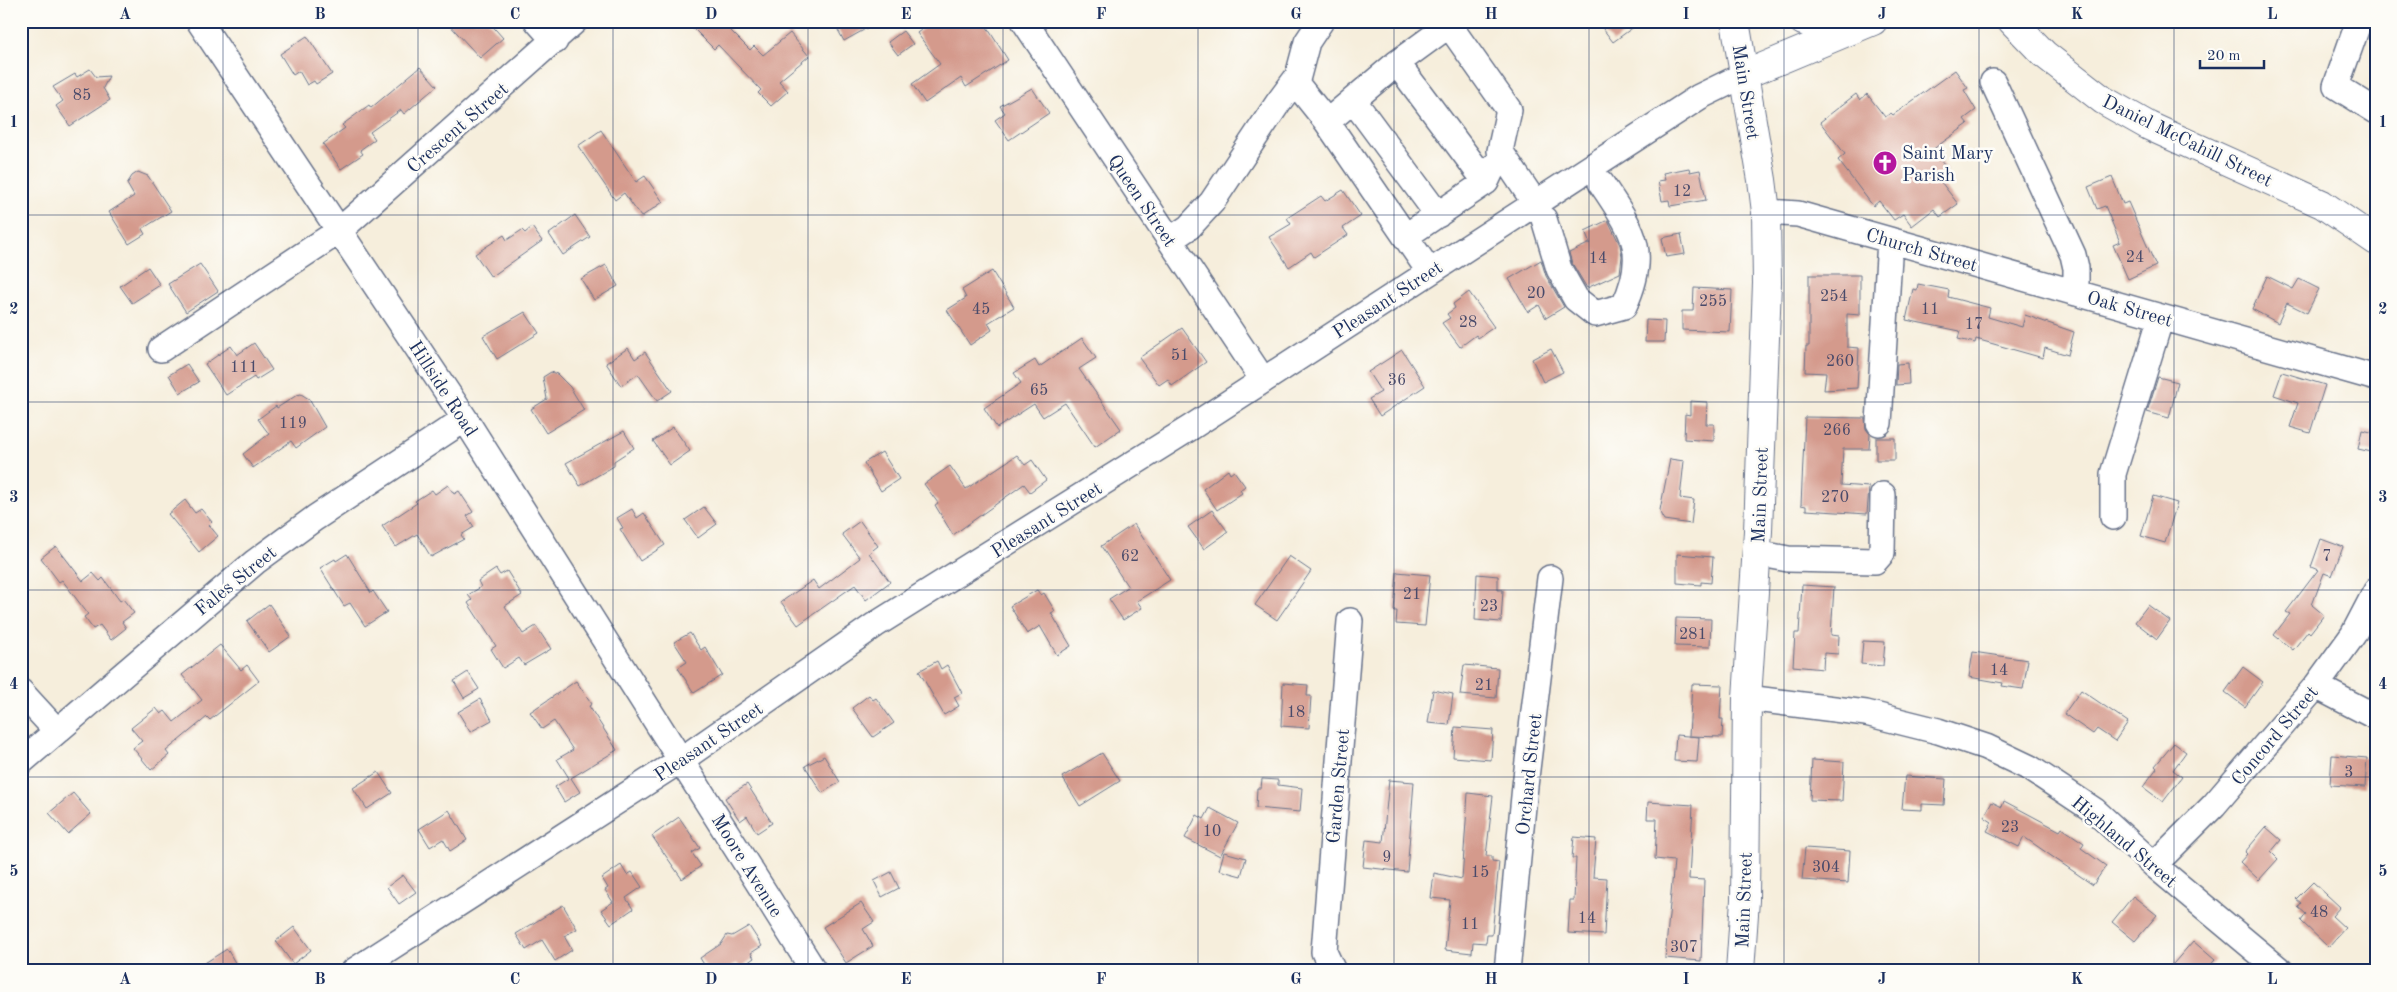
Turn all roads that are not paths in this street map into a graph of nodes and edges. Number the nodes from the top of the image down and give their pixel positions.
1 (199, 21) edge
2 (537, 21) edge
3 (575, 21) edge
4 (1024, 21) edge
5 (1321, 21) edge
6 (1735, 21) edge
7 (1803, 21) edge
8 (2012, 21) edge
9 (2359, 21) edge
10 (2368, 21) edge
11 (1863, 26) edge
12 (2376, 26) edge
13 (555, 41) junction
14 (1397, 63) junction
15 (1744, 75) junction
16 (1295, 82) junction
17 (1993, 82) dead end
18 (1353, 100) junction
19 (2376, 111) edge
20 (1327, 122) junction
21 (1500, 151) junction
22 (1486, 182) junction
23 (1601, 183) dead end
24 (1540, 211) junction
25 (1766, 212) junction
26 (1438, 216) junction
27 (339, 231) junction
28 (1406, 236) junction
29 (1170, 240) junction
30 (1890, 240) junction
31 (2376, 242) edge
32 (1429, 271) junction
33 (2076, 293) junction
34 (2161, 317) junction
35 (161, 349) dead end
36 (2376, 378) edge
37 (1263, 380) junction
38 (465, 419) junction
39 (1879, 424) dead end
40 (1883, 495) dead end
41 (2112, 517) dead end
42 (1756, 553) junction
43 (1550, 578) dead end
44 (2376, 591) edge
45 (1350, 621) dead end
46 (2316, 686) junction
47 (21, 692) edge
48 (1748, 698) junction
49 (2376, 718) edge
50 (56, 730) junction
51 (681, 760) junction
52 (21, 762) edge
53 (2154, 865) junction
54 (1328, 961) edge
55 (354, 971) edge
56 (814, 971) edge
57 (1507, 971) edge
58 (1740, 971) edge
59 (2281, 971) edge

1 - 27 street, Hillside Road
2 - 13 street
3 - 13 street, Crescent Street
4 - 29 street, Queen Street
5 - 16 street
6 - 15 main road, Main Street
7 - 11 main road
8 - 31 main road, Daniel McCahill Street
9 - 19 street
10 - 12 street
11 - 15 main road
13 - 27 street, Crescent Street
14 - 18 street
14 - 21 street
14 - 22 street
15 - 24 street, Pleasant Street
15 - 25 main road, Main Street
16 - 20 street
16 - 29 street
17 - 33 street, Oak Street
18 - 20 street
18 - 26 street
20 - 28 street
21 - 22 street
21 - 24 street
22 - 26 street
23 - 24 street
24 - 32 street, Pleasant Street
25 - 30 street, Church Street
25 - 42 main road, Main Street
26 - 28 street
27 - 35 street, Crescent Street
27 - 38 street, Hillside Road
28 - 32 street
29 - 37 street, Queen Street
30 - 33 street, Church Street
30 - 39 street
32 - 37 street, Pleasant Street
33 - 34 street, Oak Street
34 - 36 street, Oak Street
34 - 41 street
37 - 51 street, Pleasant Street
38 - 50 street, Fales Street
38 - 51 street, Hillside Road
40 - 42 street
42 - 48 main road, Main Street
43 - 57 street, Orchard Street
44 - 46 street, Concord Street
45 - 54 street, Garden Street
46 - 49 street
46 - 53 street, Concord Street
47 - 50 street
48 - 53 street, Highland Street
48 - 58 main road, Main Street
50 - 52 street, Fales Street
51 - 55 street, Pleasant Street
51 - 56 street, Moore Avenue
53 - 59 street, Highland Street

